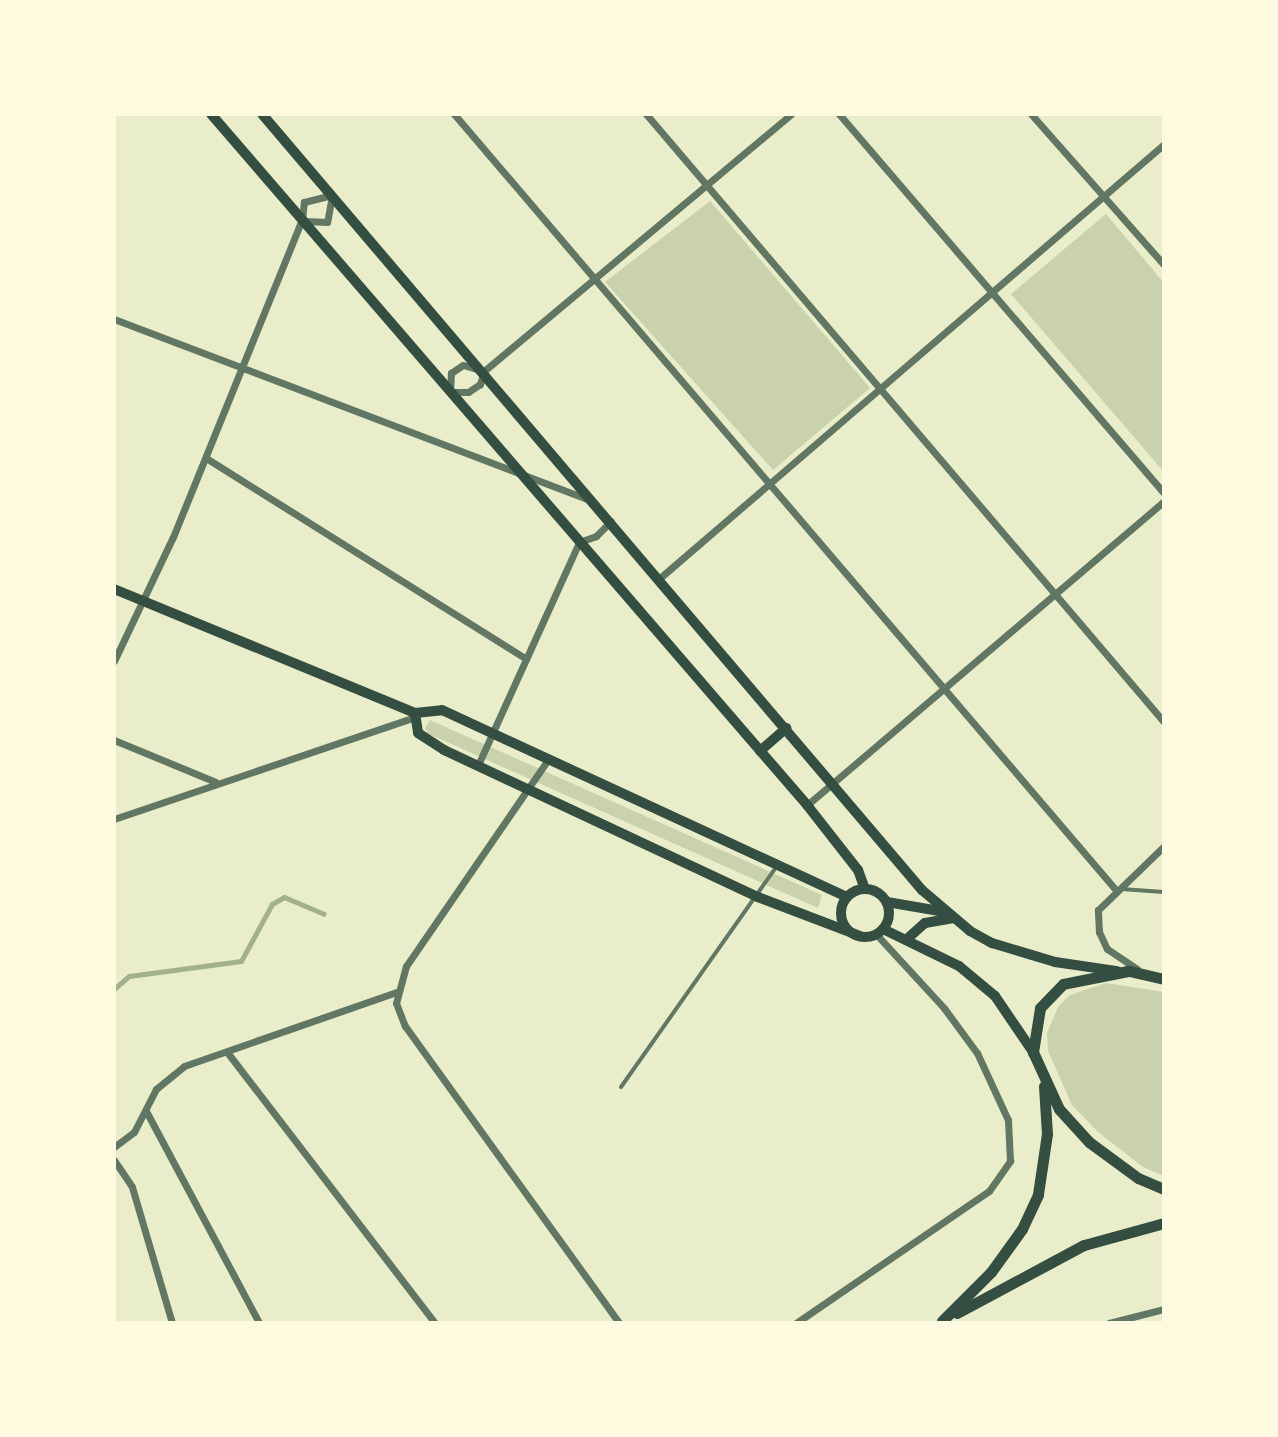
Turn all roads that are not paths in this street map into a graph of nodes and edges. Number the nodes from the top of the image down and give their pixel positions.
1 (211, 114) edge
2 (262, 114) edge
3 (454, 114) edge
4 (646, 114) edge
5 (791, 114) edge
6 (839, 114) edge
7 (1031, 114) edge
8 (1164, 144) edge
9 (707, 185) junction
10 (1103, 194) junction
11 (332, 195) junction
12 (302, 220) junction
13 (1164, 265) edge
14 (594, 279) junction
15 (990, 295) junction
16 (114, 319) edge
17 (242, 368) junction
18 (484, 371) junction
19 (881, 389) junction
20 (450, 392) junction
21 (206, 458) junction
22 (524, 475) junction
23 (767, 481) junction
24 (1164, 493) edge
25 (1164, 501) edge
26 (596, 503) junction
27 (611, 521) junction
28 (579, 542) junction
29 (661, 577) junction
30 (114, 589) edge
31 (1056, 593) junction
32 (143, 601) junction
33 (526, 659) junction
34 (114, 661) edge
35 (944, 688) junction
36 (414, 716) junction
37 (1164, 722) edge
38 (786, 728) junction
39 (492, 734) junction
40 (114, 740) edge
41 (760, 751) junction
42 (547, 761) junction
43 (478, 765) junction
44 (216, 783) junction
45 (831, 783) junction
46 (532, 789) junction
47 (807, 805) junction
48 (114, 819) edge
49 (1164, 846) edge
50 (777, 866) junction
51 (865, 889) junction
52 (1115, 889) junction
53 (1164, 892) edge
54 (758, 897) junction
55 (847, 897) junction
56 (887, 902) junction
57 (950, 915) junction
58 (880, 931) junction
59 (860, 936) junction
60 (907, 939) junction
61 (1117, 971) junction
62 (1142, 973) junction
63 (1164, 979) edge
64 (397, 992) junction
65 (227, 1052) junction
66 (1033, 1052) junction
67 (1044, 1082) junction
68 (621, 1087) dead end
69 (146, 1111) junction
70 (114, 1147) edge
71 (114, 1160) edge
72 (1164, 1189) edge
73 (1164, 1223) edge
74 (1164, 1309) edge
75 (941, 1322) edge
76 (172, 1323) edge
77 (259, 1323) edge
78 (435, 1323) edge
79 (619, 1323) edge
80 (796, 1323) edge
81 (1109, 1323) edge

1 - 12 main road
2 - 11 main road
3 - 14 street
4 - 9 street
5 - 9 street
6 - 15 street
7 - 10 street
8 - 10 street
9 - 14 street
9 - 19 street
10 - 13 street
10 - 15 street
11 - 12 street
11 - 12 street
11 - 18 main road
12 - 17 street
12 - 20 main road
14 - 18 street
14 - 23 street
15 - 19 street
15 - 24 street
16 - 17 street
17 - 21 street
17 - 22 street
18 - 20 street
18 - 20 street
18 - 26 main road
19 - 23 street
19 - 31 street
20 - 22 main road
21 - 32 street
21 - 33 street
22 - 26 street
22 - 28 main road
23 - 29 street
23 - 35 street
25 - 31 street
26 - 27 main road
27 - 28 street
27 - 29 main road
28 - 33 street
28 - 41 main road
29 - 38 main road
30 - 32 main road
31 - 35 street
31 - 37 street
32 - 34 street
32 - 36 main road
33 - 39 street
35 - 45 street
35 - 52 street
36 - 39 main road
36 - 43 main road
36 - 44 street
38 - 41 main road
38 - 45 main road
39 - 42 main road
39 - 43 street
40 - 44 street
41 - 47 main road
42 - 46 street
42 - 50 main road
43 - 46 main road
44 - 48 street
45 - 47 street
45 - 57 main road
46 - 54 main road
46 - 64 street
47 - 51 main road
49 - 52 street
50 - 54 lane
50 - 55 main road
51 - 55 main road
51 - 56 main road
52 - 53 lane
52 - 62 street
54 - 59 main road
54 - 68 lane
55 - 59 main road
56 - 57 main road
56 - 58 main road
57 - 60 main road
57 - 61 main road
58 - 59 main road
58 - 60 main road
58 - 80 street
60 - 66 main road
61 - 62 main road
61 - 66 main road
62 - 63 main road
64 - 65 street
64 - 79 street
65 - 69 street
65 - 78 street
66 - 67 main road
67 - 72 main road
67 - 75 main road
69 - 70 street
69 - 77 street
71 - 76 street
73 - 75 main road
74 - 81 street

